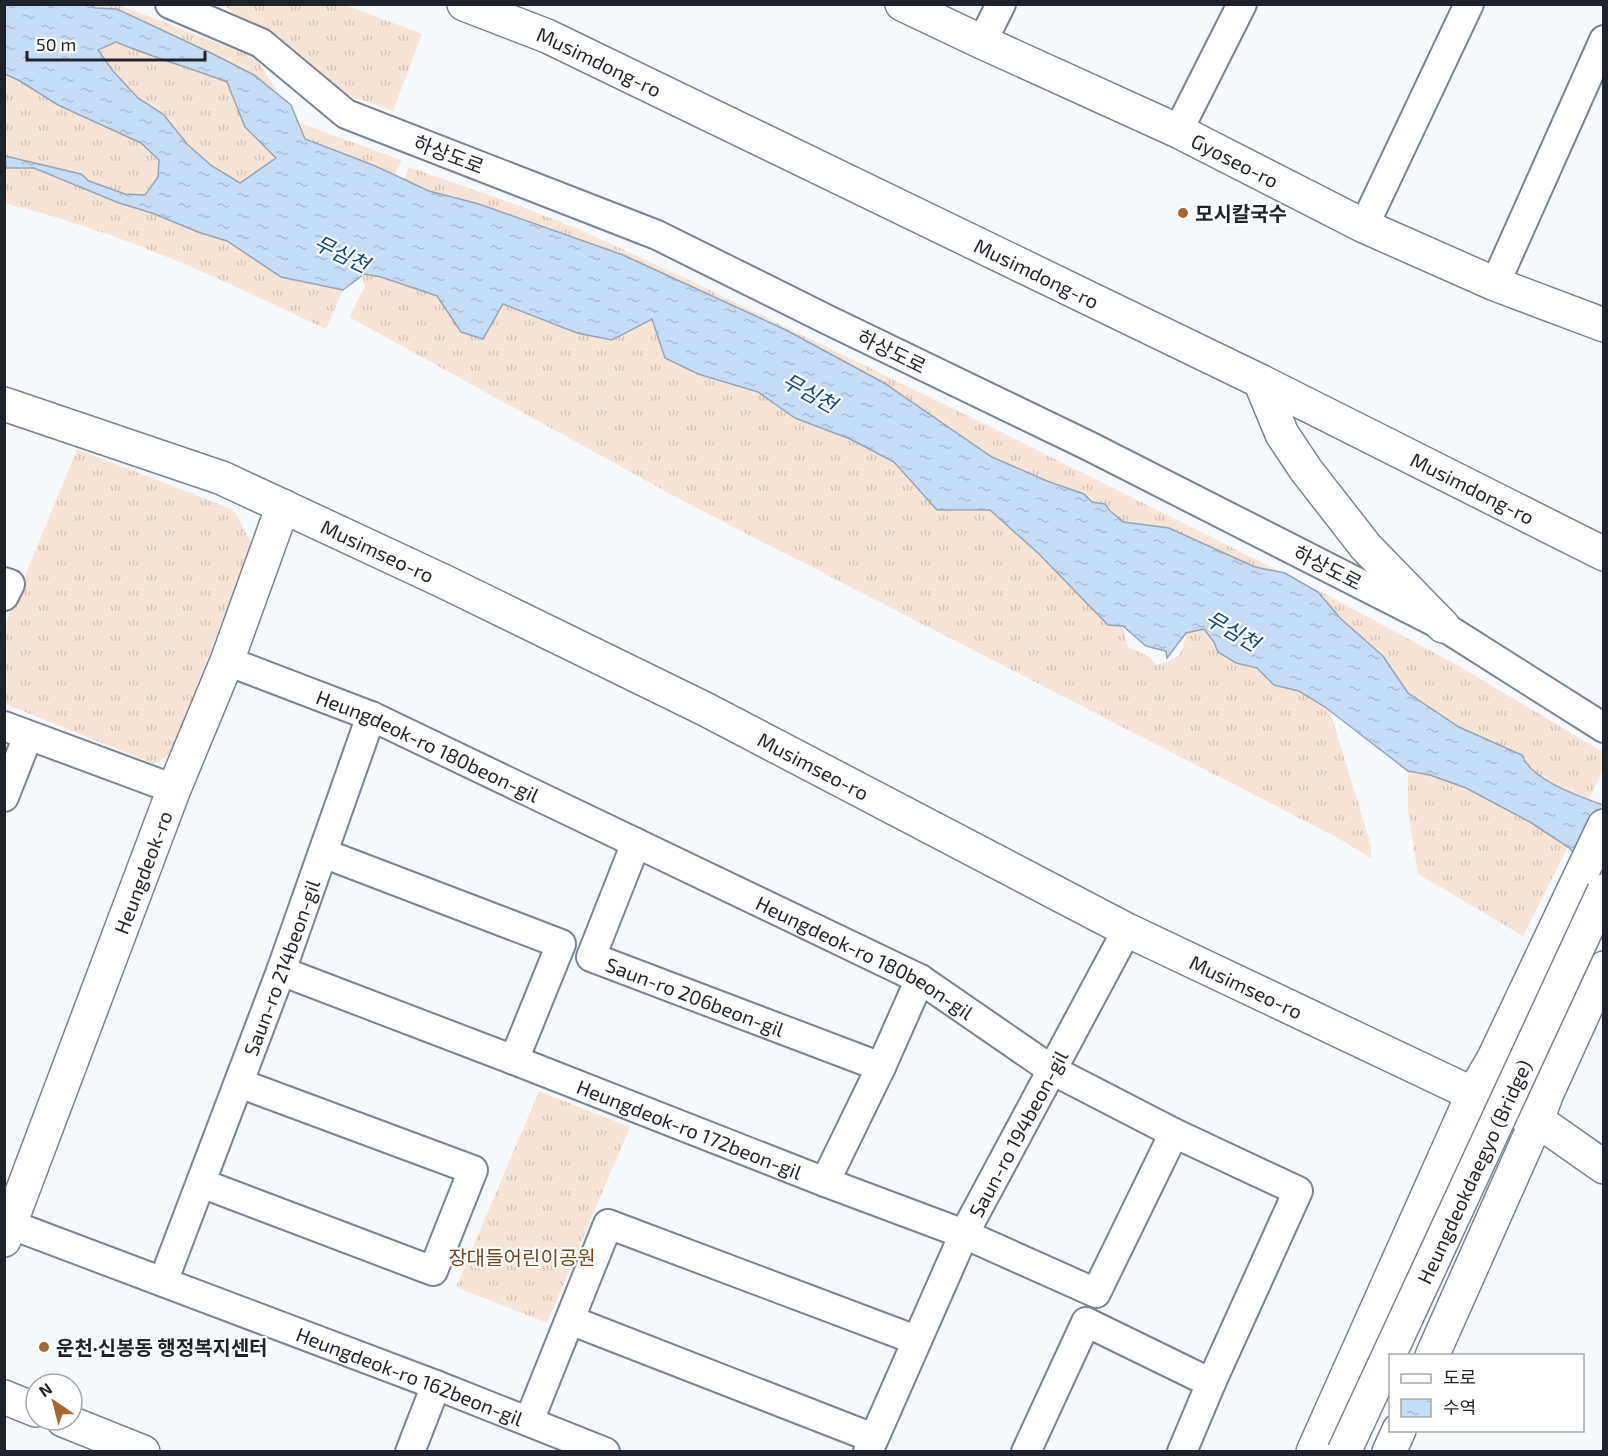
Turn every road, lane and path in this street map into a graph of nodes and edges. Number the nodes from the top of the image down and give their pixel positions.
1 (170, 4) edge
2 (464, 4) edge
3 (902, 4) edge
4 (1001, 4) edge
5 (1242, 4) edge
6 (1469, 4) edge
7 (1604, 40) edge
8 (982, 42) junction
9 (1178, 131) junction
10 (1364, 226) junction
11 (1496, 284) junction
12 (1604, 325) edge
13 (1260, 381) junction
14 (4, 404) edge
15 (283, 506) junction
16 (1604, 554) edge
17 (1443, 626) junction
18 (226, 661) junction
19 (371, 716) junction
20 (1604, 728) edge
21 (16, 731) edge
22 (174, 789) junction
23 (4, 797) edge
24 (1604, 826) edge
25 (636, 843) junction
26 (323, 853) junction
27 (1604, 891) edge
28 (1127, 930) junction
29 (1604, 968) edge
30 (281, 971) junction
31 (920, 979) junction
32 (514, 1060) junction
33 (881, 1066) junction
34 (1052, 1071) junction
35 (239, 1083) junction
36 (1473, 1094) junction
37 (1542, 1106) junction
38 (1174, 1133) junction
39 (1604, 1167) edge
40 (825, 1182) junction
41 (201, 1183) junction
42 (6, 1229) edge
43 (964, 1234) junction
44 (163, 1282) junction
45 (570, 1320) junction
46 (916, 1340) junction
47 (1389, 1354) edge
48 (1433, 1354) edge
49 (1389, 1355) edge
50 (1211, 1383) junction
51 (436, 1385) junction
52 (4, 1397) edge
53 (24, 1405) edge
54 (529, 1421) junction
55 (84, 1428) edge
56 (1399, 1432) edge
57 (870, 1445) edge
58 (143, 1452) edge
59 (410, 1452) edge
60 (605, 1452) edge
61 (1026, 1452) edge
62 (1182, 1452) edge
63 (1313, 1452) edge
64 (1344, 1452) edge
65 (1389, 1452) edge

1 - 17 street, 하상도로
2 - 13 street, Musimdong-ro
3 - 8 street, Gyoseo-ro
4 - 8 street
5 - 9 street
6 - 10 street
7 - 11 street
8 - 9 street, Gyoseo-ro
9 - 10 street, Gyoseo-ro
10 - 11 street, Gyoseo-ro
11 - 12 street, Gyoseo-ro
13 - 16 street, Musimdong-ro
13 - 17 street
14 - 15 street, Musimseo-ro
15 - 18 street, Heungdeok-ro
15 - 28 street, Musimseo-ro
17 - 20 street, 하상도로
18 - 19 street, Heungdeok-ro 180beon-gil
18 - 22 street, Heungdeok-ro
19 - 25 street, Heungdeok-ro 180beon-gil
19 - 26 street, Saun-ro 214beon-gil
21 - 22 street
21 - 23 street
22 - 42 street, Heungdeok-ro
24 - 36 street
25 - 31 street, Heungdeok-ro 180beon-gil
25 - 33 street, Saun-ro 206beon-gil
26 - 30 street, Saun-ro 214beon-gil
26 - 32 street
27 - 47 street, Heungdeokdaegyo (Bridge), bridge
28 - 34 street, Saun-ro 194beon-gil
28 - 36 street, Musimseo-ro
29 - 37 street
30 - 32 street, Heungdeok-ro 172beon-gil
30 - 35 street, Saun-ro 214beon-gil
31 - 33 street
31 - 34 street, Heungdeok-ro 180beon-gil
32 - 40 street, Heungdeok-ro 172beon-gil
33 - 40 street
34 - 38 street, Heungdeok-ro 180beon-gil
34 - 43 street, Saun-ro 194beon-gil
35 - 41 street, Saun-ro 214beon-gil
35 - 41 street
36 - 37 street, Musimseo-ro
36 - 63 street
37 - 39 street, Musimseo-ro
37 - 48 street
38 - 43 street, Heungdeok-ro 172beon-gil
38 - 50 street, Heungdeok-ro 180beon-gil
40 - 43 street, Heungdeok-ro 172beon-gil
41 - 44 street, Saun-ro 214beon-gil
42 - 44 street, Heungdeok-ro 162beon-gil
43 - 46 street, Saun-ro 194beon-gil
44 - 51 street, Heungdeok-ro 162beon-gil
45 - 46 street
45 - 54 street
45 - 57 street, Saun-ro 194beon-gil
46 - 57 street, Saun-ro 194beon-gil
49 - 64 street, Heungdeokdaegyo (Bridge), bridge
50 - 61 street
50 - 62 street
51 - 54 street, Heungdeok-ro 162beon-gil
51 - 59 street
52 - 53 street
54 - 60 street, Heungdeok-ro 162beon-gil
55 - 58 street
56 - 65 street

